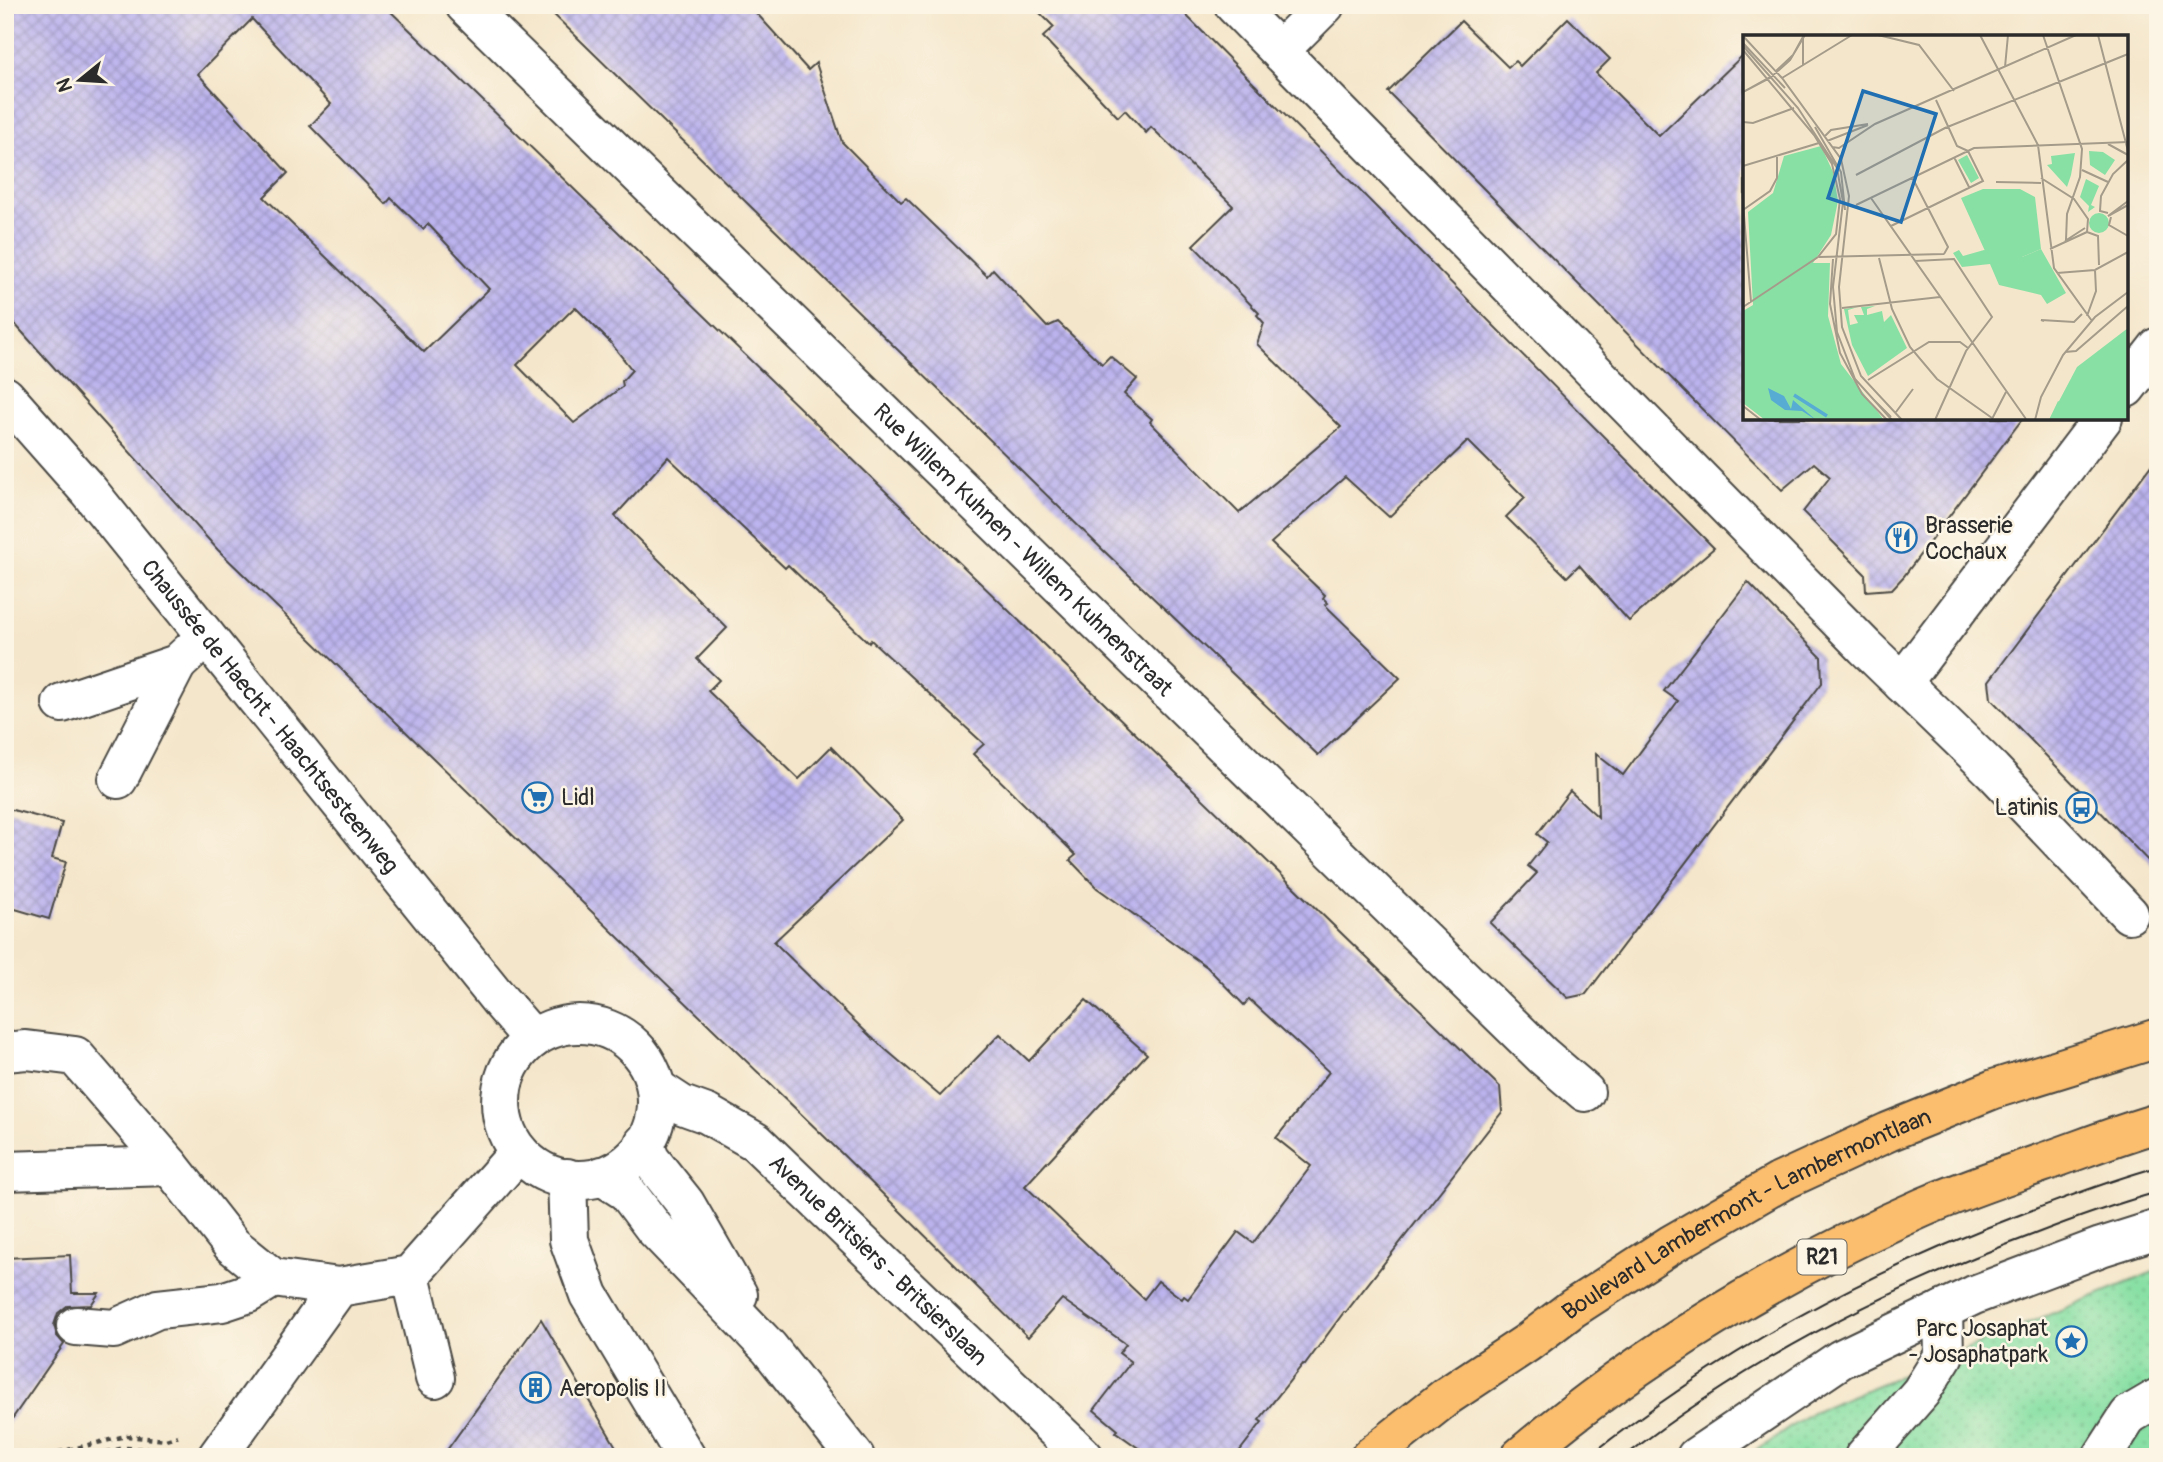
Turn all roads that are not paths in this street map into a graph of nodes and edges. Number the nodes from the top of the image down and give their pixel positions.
1 (465, 5) edge
2 (1234, 5) edge
3 (1325, 5) edge
4 (1280, 50) junction
5 (2158, 347) edge
6 (2128, 385) edge
7 (5, 396) edge
8 (2102, 420) edge
9 (206, 637) junction
10 (177, 664) junction
11 (1902, 683) junction
12 (62, 703) dead end
13 (118, 779) dead end
14 (2129, 914) dead end
15 (2158, 1038) edge
16 (533, 1039) junction
17 (5, 1052) edge
18 (656, 1088) junction
19 (1585, 1092) dead end
20 (2158, 1123) edge
21 (644, 1143) junction
22 (519, 1152) junction
23 (170, 1166) junction
24 (5, 1171) edge
25 (584, 1177) junction
26 (2158, 1229) edge
27 (410, 1275) junction
28 (273, 1278) junction
29 (339, 1287) junction
30 (1943, 1310) junction
31 (76, 1326) dead end
32 (769, 1348) junction
33 (435, 1378) dead end
34 (2158, 1398) edge
35 (203, 1445) edge
36 (686, 1457) edge
37 (855, 1457) edge
38 (1084, 1457) edge
39 (1370, 1457) edge
40 (1520, 1457) edge
41 (1696, 1457) edge
42 (1864, 1457) edge
43 (2102, 1457) edge

1 - 19 street, Rue Willem Kuhnen - Willem Kuhnenstraat
2 - 4 street
3 - 4 street
4 - 11 street
5 - 6 street
7 - 9 street, Chaussée de Haecht - Haachtsesteenweg
8 - 11 street
9 - 10 street
9 - 16 street, Chaussée de Haecht - Haachtsesteenweg
10 - 12 street
10 - 13 street
11 - 14 street
15 - 39 main road, Boulevard Lambermont - Lambermontlaan
16 - 18 street
16 - 22 street
17 - 23 street
18 - 21 street
18 - 38 street, Avenue Britsiers - Britsierslaan
20 - 40 main road, R21
21 - 25 street
21 - 32 street
22 - 25 street
22 - 27 street
23 - 24 street
23 - 28 street
25 - 32 street
25 - 36 street
26 - 30 street
27 - 29 street
27 - 33 street
28 - 29 street
28 - 31 street
29 - 35 street
30 - 41 street
30 - 42 street
32 - 37 street
34 - 43 street

